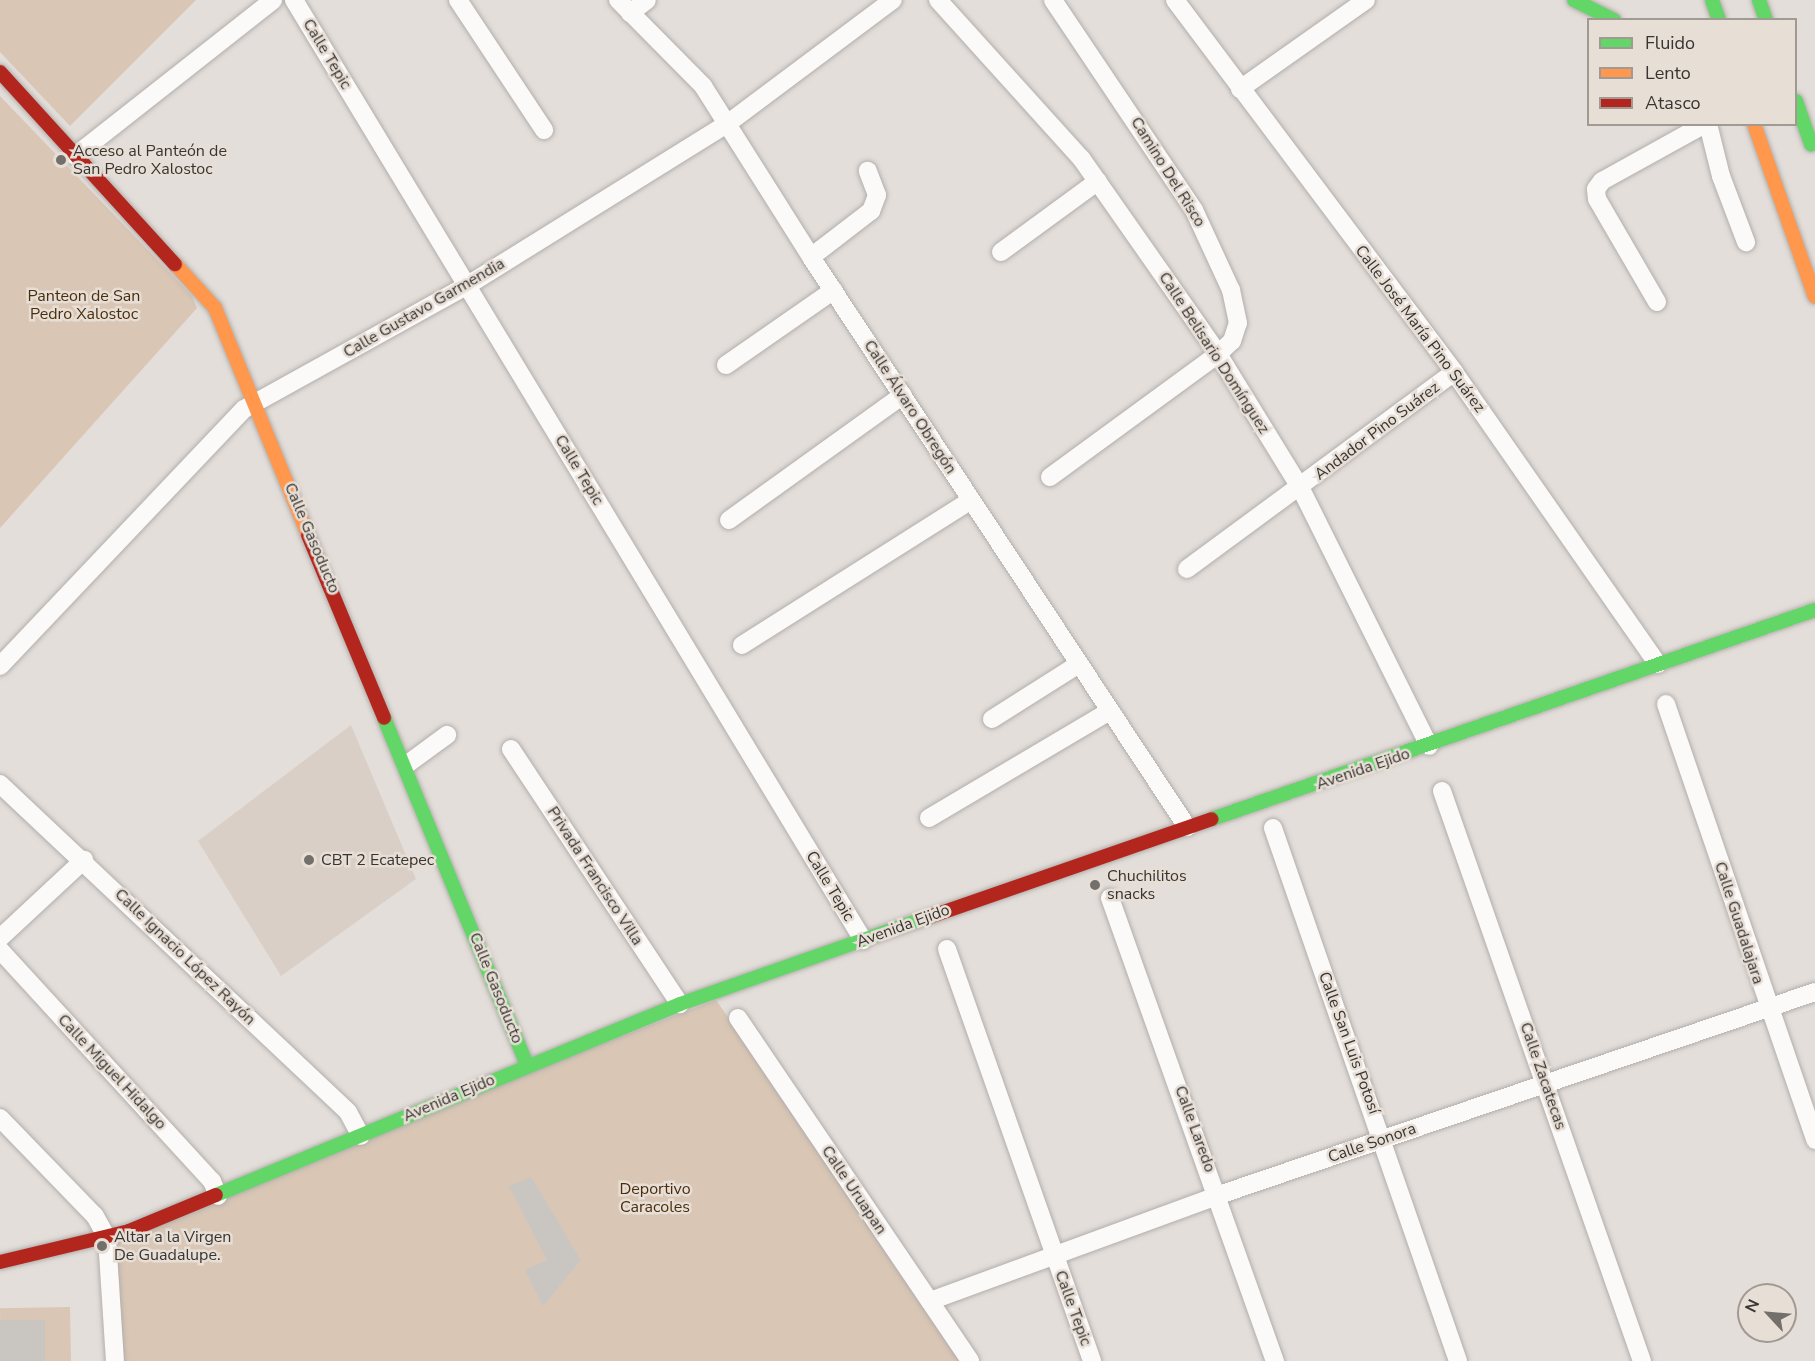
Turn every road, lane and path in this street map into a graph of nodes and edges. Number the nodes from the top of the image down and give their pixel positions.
1 (273, 0) edge
2 (294, 0) edge
3 (458, 0) edge
4 (647, 0) edge
5 (893, 0) edge
6 (938, 0) edge
7 (1053, 0) edge
8 (1366, 0) edge
9 (1574, 0) edge
10 (1712, 0) edge
11 (1759, 0) edge
12 (1182, 3) edge
13 (624, 7) edge
14 (1610, 18) edge
15 (1718, 18) edge
16 (1765, 18) edge
17 (0, 72) edge
18 (1240, 89) junction
19 (1797, 104) edge
20 (1797, 115) edge
21 (727, 124) junction
22 (1815, 124) edge
23 (1702, 126) edge
24 (1707, 126) edge
25 (1755, 126) edge
26 (544, 130) dead end
27 (1813, 150) edge
28 (75, 156) junction
29 (868, 171) dead end
30 (1098, 181) junction
31 (1746, 242) dead end
32 (1001, 252) dead end
33 (811, 257) junction
34 (468, 285) junction
35 (834, 290) junction
36 (1815, 297) edge
37 (1657, 302) dead end
38 (1218, 354) junction
39 (726, 365) dead end
40 (1454, 372) junction
41 (903, 395) junction
42 (255, 403) junction
43 (1050, 477) dead end
44 (1300, 489) junction
45 (971, 500) junction
46 (729, 520) dead end
47 (1187, 569) dead end
48 (1815, 610) edge
49 (742, 645) dead end
50 (1079, 664) junction
51 (1658, 664) junction
52 (0, 666) edge
53 (1666, 704) dead end
54 (1110, 711) junction
55 (992, 719) dead end
56 (447, 735) dead end
57 (1429, 746) junction
58 (511, 748) dead end
59 (406, 765) junction
60 (0, 784) edge
61 (1442, 791) dead end
62 (929, 818) dead end
63 (1187, 827) junction
64 (1273, 828) dead end
65 (84, 860) junction
66 (1110, 898) dead end
67 (0, 938) edge
68 (863, 940) junction
69 (947, 949) dead end
70 (0, 950) edge
71 (1815, 992) edge
72 (680, 1004) junction
73 (1768, 1009) junction
74 (738, 1018) dead end
75 (527, 1065) junction
76 (1546, 1084) junction
77 (0, 1118) edge
78 (361, 1136) junction
79 (1383, 1139) junction
80 (1815, 1140) edge
81 (1219, 1195) junction
82 (218, 1196) junction
83 (107, 1238) junction
84 (1055, 1256) junction
85 (0, 1262) edge
86 (930, 1301) junction
87 (115, 1361) edge
88 (970, 1361) edge
89 (1092, 1361) edge
90 (1275, 1361) edge
91 (1458, 1361) edge
92 (1642, 1361) edge

1 - 28 street
2 - 34 street, Calle Tepic
3 - 26 street
4 - 13 street
5 - 21 street, Calle Gustavo Garmendia
6 - 30 street, Calle Belisario Domínguez
7 - 38 street, Camino Del Risco
8 - 18 street
9 - 14 main road
10 - 15 main road
11 - 16 main road
12 - 18 street, Calle José María Pino Suárez
13 - 21 street, Calle Álvaro Obregón
17 - 28 main road, Calle Gasoducto
18 - 40 street, Calle José María Pino Suárez
19 - 27 main road, bridge
20 - 22 main road
21 - 33 street, Calle Álvaro Obregón
21 - 34 street, Calle Gustavo Garmendia
23 - 37 street
24 - 31 street
25 - 36 main road
28 - 42 main road, Calle Gasoducto
29 - 33 street
30 - 32 street
30 - 38 street, Calle Belisario Domínguez
33 - 35 street, Calle Álvaro Obregón
34 - 42 street, Calle Gustavo Garmendia
34 - 68 street, Calle Tepic
35 - 39 street
35 - 41 street, Calle Álvaro Obregón
38 - 43 street, Camino Del Risco
38 - 44 street, Calle Belisario Domínguez
40 - 44 street, Andador Pino Suárez
40 - 51 street, Calle José María Pino Suárez
41 - 45 street, Calle Álvaro Obregón
41 - 46 street
42 - 52 street, Calle Gustavo Garmendia
42 - 59 main road, Calle Gasoducto
44 - 47 street, Andador Pino Suárez
44 - 57 street, Calle Belisario Domínguez
45 - 49 street
45 - 50 street, Calle Álvaro Obregón
48 - 51 main road, Avenida Ejido
50 - 54 street, Calle Álvaro Obregón
50 - 55 street
51 - 57 main road, Avenida Ejido
53 - 73 street, Calle Guadalajara
54 - 62 street
54 - 63 street, Calle Álvaro Obregón
56 - 59 street
57 - 63 main road, Avenida Ejido
58 - 72 street, Privada Francisco Villa
59 - 75 main road, Calle Gasoducto
60 - 65 street, Calle Ignacio López Rayón
61 - 76 street, Calle Zacatecas
63 - 68 main road, Avenida Ejido
64 - 79 street, Calle San Luis Potosí
65 - 67 street
65 - 78 street, Calle Ignacio López Rayón
66 - 81 street, Calle Laredo
68 - 72 main road, Avenida Ejido
69 - 84 street, Calle Tepic
70 - 82 street, Calle Miguel Hidalgo
71 - 73 street, Calle Sonora
72 - 75 main road, Avenida Ejido
73 - 76 street, Calle Sonora
73 - 80 street, Calle Guadalajara
74 - 86 street, Calle Uruapan
75 - 78 main road, Avenida Ejido
76 - 79 street, Calle Sonora
76 - 92 street, Calle Zacatecas
77 - 83 street
78 - 82 main road, Avenida Ejido
79 - 81 street, Calle Sonora
79 - 91 street, Calle San Luis Potosí
81 - 84 street, Calle Sonora
81 - 90 street, Calle Laredo
82 - 83 main road, Avenida Ejido
83 - 85 main road, Avenida Ejido
83 - 87 street
84 - 86 street, Calle Sonora
84 - 89 street, Calle Tepic
86 - 88 street, Calle Uruapan

